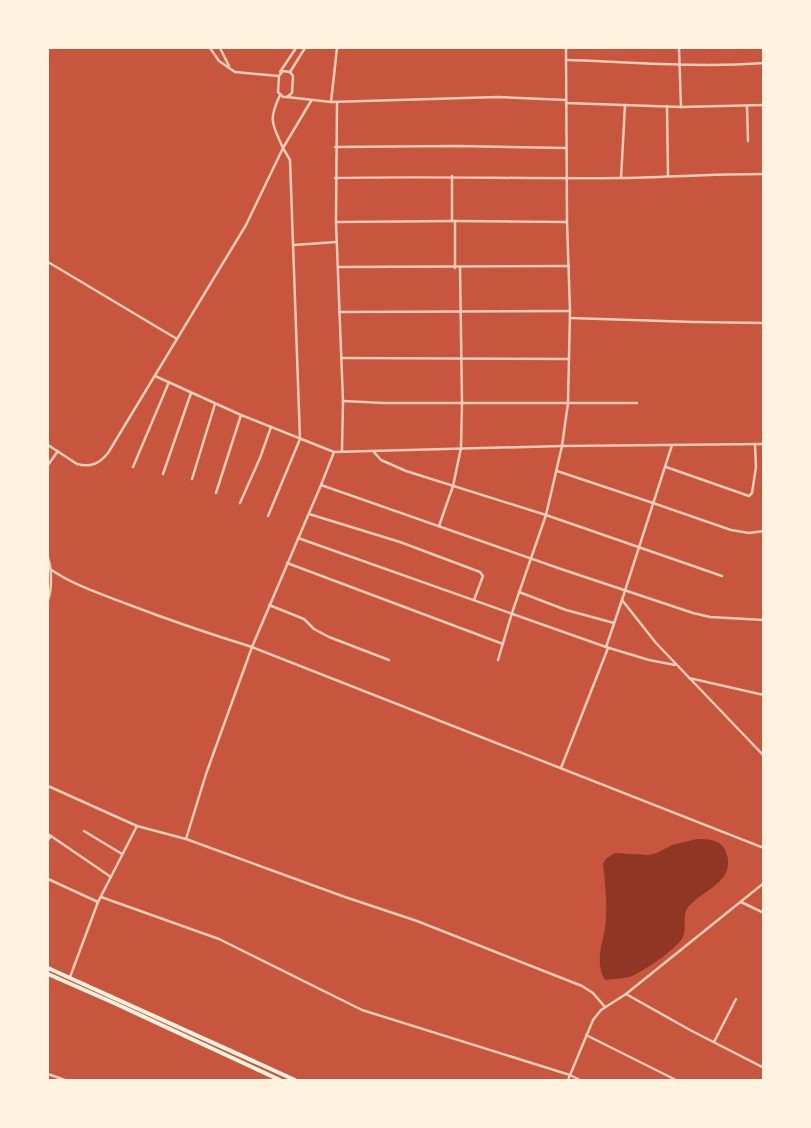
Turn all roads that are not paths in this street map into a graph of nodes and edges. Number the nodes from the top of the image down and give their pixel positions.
1 (210, 48) edge
2 (220, 48) edge
3 (296, 48) edge
4 (305, 48) edge
5 (337, 48) edge
6 (566, 48) edge
7 (679, 48) edge
8 (567, 60) junction
9 (764, 63) edge
10 (680, 64) junction
11 (230, 68) junction
12 (290, 72) junction
13 (279, 75) junction
14 (292, 93) junction
15 (280, 95) junction
16 (287, 97) junction
17 (299, 99) junction
18 (312, 101) junction
19 (331, 102) junction
20 (337, 102) junction
21 (566, 102) junction
22 (764, 105) edge
23 (625, 106) junction
24 (667, 106) junction
25 (747, 106) junction
26 (682, 107) junction
27 (748, 141) dead end
28 (335, 147) junction
29 (284, 148) junction
30 (567, 148) junction
31 (764, 174) edge
32 (452, 176) junction
33 (668, 176) junction
34 (335, 178) junction
35 (567, 178) junction
36 (621, 178) junction
37 (454, 221) junction
38 (336, 222) junction
39 (567, 222) junction
40 (336, 242) junction
41 (294, 245) junction
42 (48, 262) edge
43 (569, 266) junction
44 (337, 267) junction
45 (460, 267) junction
46 (455, 268) junction
47 (570, 311) junction
48 (339, 312) junction
49 (460, 313) junction
50 (570, 318) junction
51 (764, 323) edge
52 (177, 339) junction
53 (341, 358) junction
54 (460, 358) junction
55 (569, 359) junction
56 (155, 376) junction
57 (170, 382) junction
58 (192, 393) junction
59 (343, 401) junction
60 (568, 403) junction
61 (637, 403) dead end
62 (215, 404) junction
63 (462, 404) junction
64 (241, 415) junction
65 (271, 427) junction
66 (300, 439) junction
67 (755, 444) junction
68 (764, 444) edge
69 (48, 445) edge
70 (672, 445) junction
71 (562, 446) junction
72 (461, 448) junction
73 (58, 451) junction
74 (372, 451) junction
75 (334, 452) junction
76 (342, 452) junction
77 (48, 465) edge
78 (134, 467) dead end
79 (666, 467) junction
80 (556, 472) junction
81 (163, 474) dead end
82 (192, 479) dead end
83 (321, 486) junction
84 (452, 486) junction
85 (216, 493) dead end
86 (653, 502) junction
87 (240, 503) dead end
88 (309, 514) junction
89 (546, 515) junction
90 (268, 516) dead end
91 (439, 526) junction
92 (764, 531) edge
93 (298, 538) junction
94 (639, 546) junction
95 (48, 558) edge
96 (531, 558) junction
97 (287, 563) junction
98 (50, 569) junction
99 (722, 576) dead end
100 (625, 590) junction
101 (519, 592) junction
102 (48, 600) edge
103 (474, 600) junction
104 (622, 600) junction
105 (269, 605) junction
106 (512, 613) junction
107 (764, 620) edge
108 (614, 622) junction
109 (503, 644) junction
110 (252, 647) junction
111 (607, 648) junction
112 (388, 660) dead end
113 (498, 660) dead end
114 (675, 665) junction
115 (688, 678) junction
116 (764, 695) edge
117 (764, 756) edge
118 (561, 768) junction
119 (48, 786) edge
120 (137, 826) junction
121 (84, 831) dead end
122 (49, 835) edge
123 (186, 839) junction
124 (48, 840) edge
125 (764, 848) edge
126 (122, 854) junction
127 (110, 877) junction
128 (48, 879) edge
129 (764, 883) edge
130 (100, 897) junction
131 (98, 902) junction
132 (741, 902) junction
133 (764, 912) edge
134 (48, 968) edge
135 (48, 974) edge
136 (70, 977) junction
137 (68, 983) junction
138 (626, 994) junction
139 (736, 999) dead end
140 (605, 1006) junction
141 (586, 1035) junction
142 (714, 1042) junction
143 (764, 1068) edge
144 (48, 1074) edge
145 (570, 1075) junction
146 (65, 1080) edge
147 (280, 1080) edge
148 (295, 1080) edge
149 (568, 1080) edge
150 (580, 1080) edge
151 (676, 1080) edge

1 - 11 street
2 - 11 street
3 - 13 street
4 - 12 street
5 - 19 street
6 - 8 street
7 - 10 street
8 - 10 street
8 - 21 street
9 - 10 street
10 - 26 street
11 - 13 street
12 - 13 street
12 - 14 street
13 - 15 street
14 - 16 street
14 - 17 street
15 - 16 street
15 - 29 street
16 - 17 street
17 - 18 street
18 - 19 street
18 - 29 street
19 - 20 street
20 - 21 street
20 - 28 street
21 - 23 street
21 - 30 street
22 - 25 street
23 - 24 street
23 - 36 street
24 - 26 street
24 - 33 street
25 - 26 street
25 - 27 street
28 - 30 street
28 - 34 street
29 - 41 street
29 - 52 street
30 - 35 street
31 - 33 street
32 - 34 street
32 - 35 street
32 - 37 street
33 - 36 street
34 - 38 street
35 - 36 street
35 - 39 street
37 - 38 street
37 - 39 street
37 - 46 street
38 - 40 street
39 - 43 street
40 - 41 street
40 - 44 street
41 - 66 street
42 - 52 street
43 - 45 street
43 - 47 street
44 - 46 street
44 - 48 street
45 - 46 street
45 - 49 street
47 - 49 street
47 - 50 street
48 - 49 street
48 - 53 street
49 - 54 street
50 - 51 street
50 - 55 street
52 - 56 street
53 - 54 street
53 - 59 street
54 - 55 street
54 - 63 street
55 - 60 street
56 - 57 street
56 - 73 street
57 - 58 street
57 - 78 street
58 - 62 street
58 - 81 street
59 - 63 street
59 - 76 street
60 - 61 street
60 - 63 street
60 - 71 street
62 - 64 street
62 - 82 street
63 - 72 street
64 - 65 street
64 - 85 street
65 - 66 street
65 - 87 street
66 - 75 street
66 - 90 street
67 - 68 street
67 - 70 street
67 - 79 street
69 - 73 street
70 - 71 street
70 - 79 street
71 - 72 street
71 - 80 street
72 - 74 street
72 - 84 street
73 - 77 street
74 - 76 street
74 - 84 street
75 - 76 street
75 - 83 street
79 - 86 street
80 - 86 street
80 - 89 street
83 - 88 street
83 - 91 street
84 - 89 street
84 - 91 street
86 - 92 street
86 - 94 street
88 - 93 street
88 - 103 street
89 - 94 street
89 - 96 street
91 - 96 street
93 - 97 street
93 - 103 street
94 - 99 street
94 - 100 street
95 - 98 street
96 - 100 street
96 - 101 street
97 - 105 street
97 - 109 street
98 - 102 street
98 - 110 street
100 - 104 street
100 - 107 street
101 - 106 street
101 - 108 street
103 - 106 street
104 - 108 street
104 - 114 street
105 - 110 street
105 - 112 street
106 - 109 street
106 - 111 street
108 - 111 street
109 - 113 street
110 - 118 street
110 - 123 street
111 - 114 street
111 - 118 street
114 - 115 street
115 - 116 street
115 - 117 street
118 - 125 street
119 - 120 street
120 - 123 street
120 - 126 street
121 - 126 street
122 - 124 street
122 - 127 street
123 - 140 street
126 - 127 street
127 - 130 street
128 - 131 street
129 - 132 street
130 - 131 street
130 - 145 street
131 - 136 street
132 - 133 street
132 - 138 street
134 - 136 main road
135 - 137 main road
136 - 137 street
136 - 148 main road
137 - 147 main road
138 - 140 street
138 - 142 street
139 - 142 street
140 - 141 street
141 - 145 street
141 - 151 street
142 - 143 street
144 - 146 street
145 - 149 street
145 - 150 street

